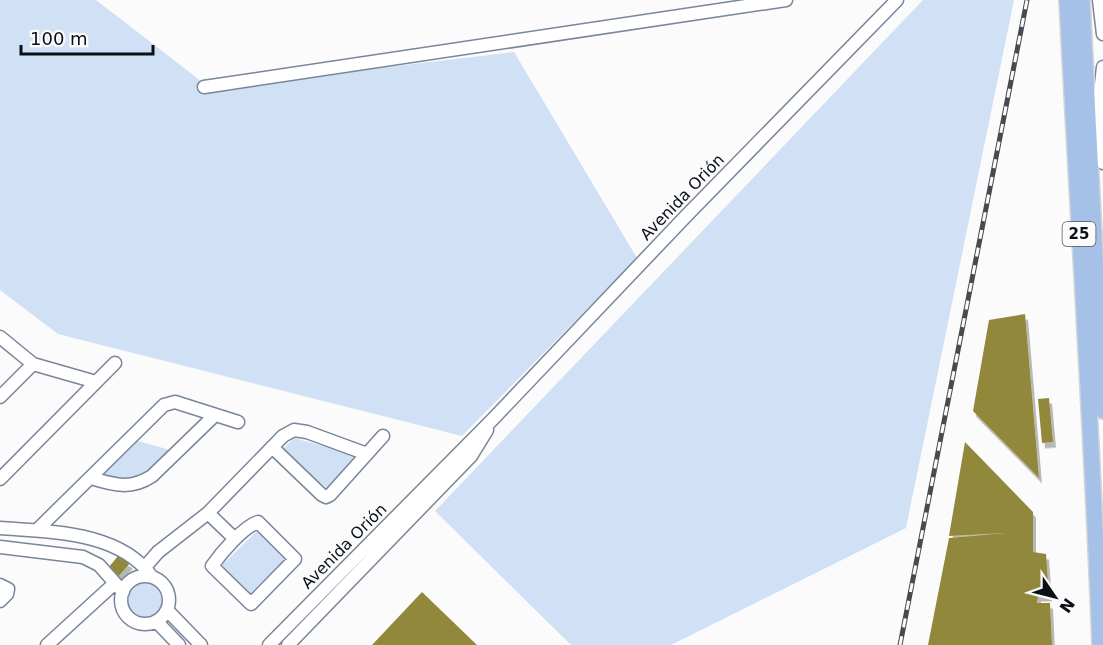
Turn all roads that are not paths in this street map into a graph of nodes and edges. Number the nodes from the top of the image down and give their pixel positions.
1 (786, 0) edge
2 (897, 0) edge
3 (1067, 0) edge
4 (1082, 0) edge
5 (1099, 0) edge
6 (1103, 34) edge
7 (1103, 67) edge
8 (204, 87) dead end
9 (1103, 163) edge
10 (0, 337) edge
11 (115, 363) dead end
12 (33, 364) junction
13 (96, 382) junction
14 (0, 397) edge
15 (1103, 411) edge
16 (215, 415) junction
17 (493, 419) junction
18 (238, 422) dead end
19 (383, 436) dead end
20 (272, 447) junction
21 (367, 454) junction
22 (91, 478) junction
23 (0, 479) edge
24 (208, 513) junction
25 (0, 528) edge
26 (37, 530) junction
27 (235, 539) junction
28 (0, 547) edge
29 (148, 572) junction
30 (0, 585) edge
31 (119, 588) junction
32 (0, 602) edge
33 (167, 610) junction
34 (156, 621) junction
35 (51, 644) edge
36 (179, 645) edge
37 (201, 645) edge
38 (269, 645) edge
39 (288, 645) edge
40 (1100, 645) edge

1 - 8 street
2 - 17 street, Avenida Orión
3 - 40 main road, 25
4 - 15 main road, 25
5 - 6 street
7 - 9 street
10 - 12 street
11 - 13 street
12 - 13 street
12 - 14 street
13 - 23 street
16 - 18 street
16 - 22 street
16 - 22 street
17 - 38 street, Avenida Orión
17 - 39 street, Avenida Orión
19 - 21 street
20 - 21 street
20 - 21 street
20 - 24 street
22 - 26 street
24 - 27 street
24 - 29 street
25 - 26 street
26 - 29 street
27 - 27 street
28 - 31 street
29 - 31 street
29 - 33 street
30 - 32 street
31 - 34 street
31 - 35 street
33 - 34 street
33 - 37 street
34 - 36 street

